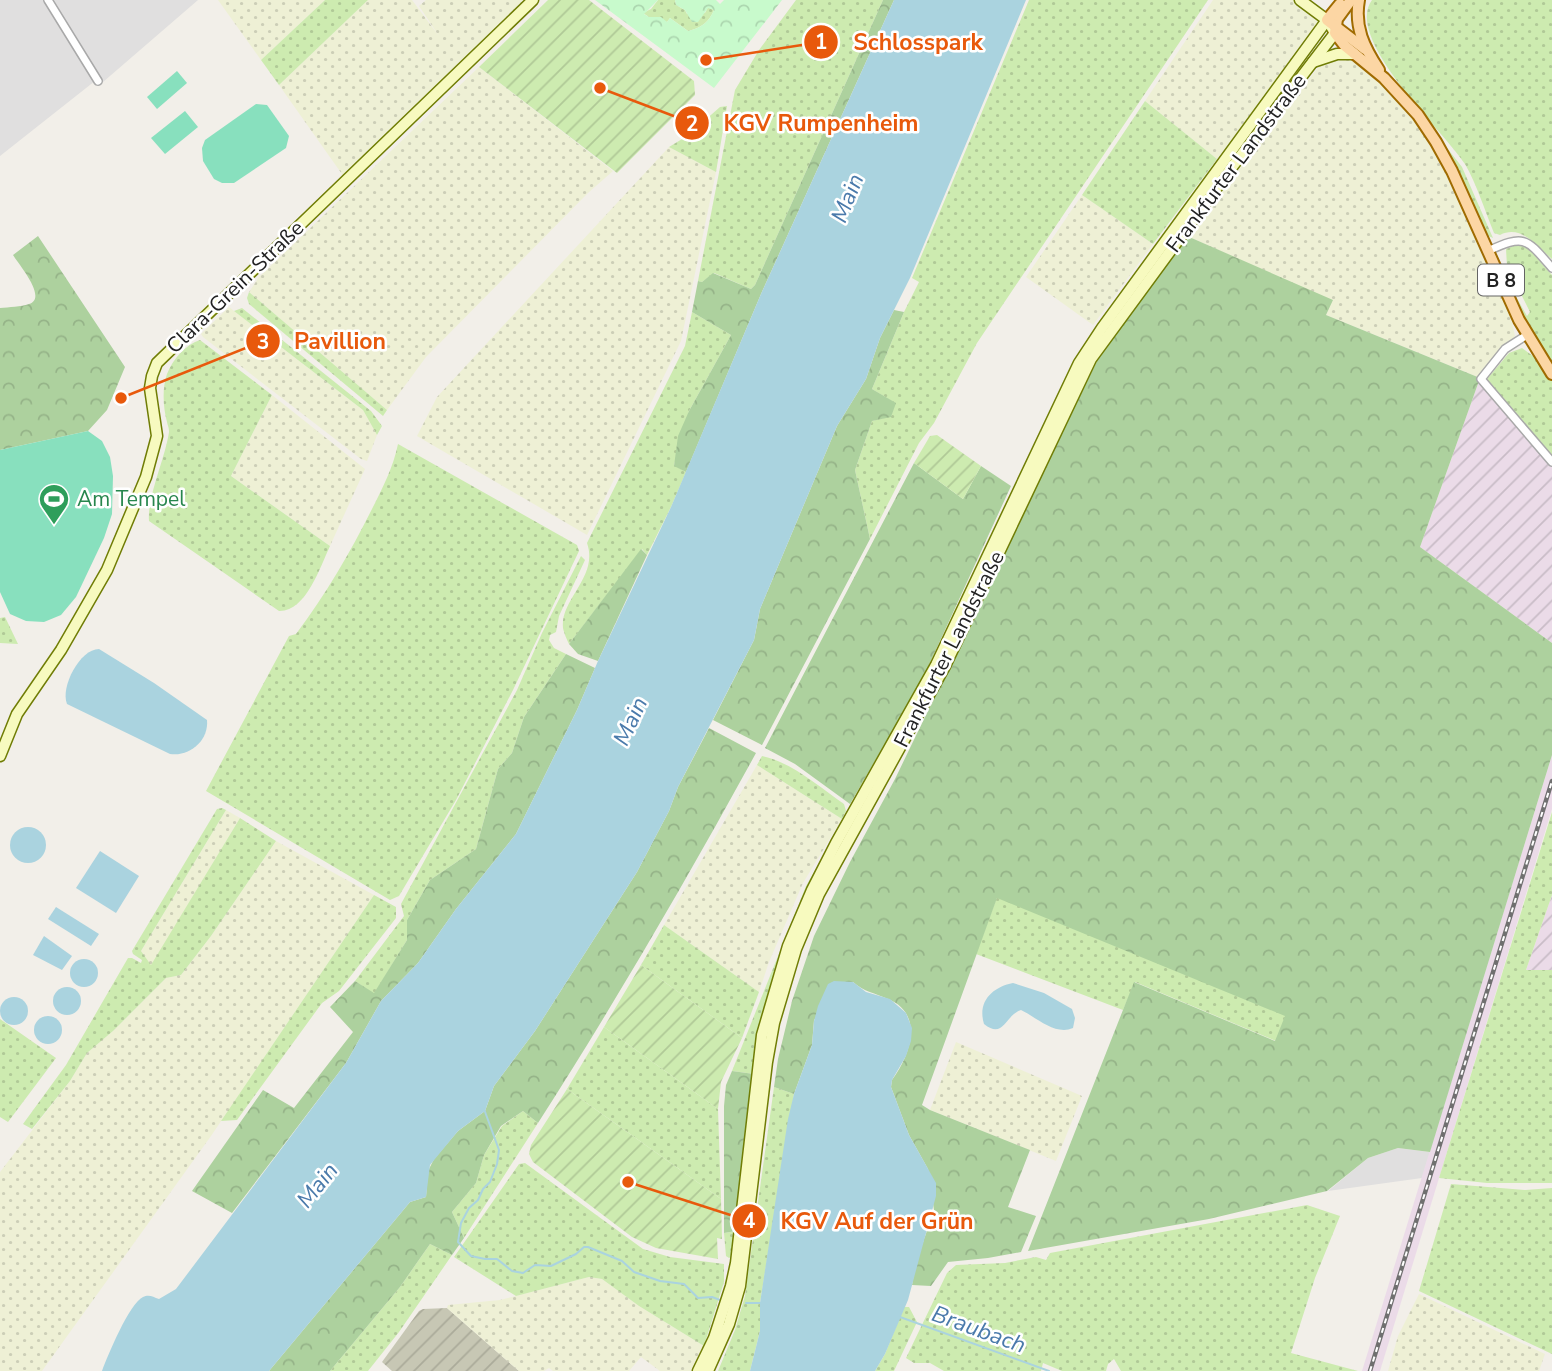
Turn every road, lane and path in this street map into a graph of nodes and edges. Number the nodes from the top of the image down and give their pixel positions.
1 (48, 0) edge
2 (533, 0) edge
3 (1300, 0) edge
4 (1343, 0) edge
5 (1351, 0) edge
6 (1359, 0) edge
7 (1332, 24) junction
8 (1367, 51) junction
9 (1354, 54) junction
10 (1312, 62) junction
11 (1384, 78) junction
12 (98, 81) dead end
13 (1488, 251) junction
14 (1552, 268) edge
15 (1527, 335) junction
16 (1552, 374) edge
17 (1552, 462) edge
18 (0, 756) edge
19 (698, 1371) edge
20 (708, 1371) edge

1 - 12 street
2 - 18 main road, Clara-Grein-Straße
3 - 7 main road
4 - 7 main road, Frankfurter Landstraße
5 - 7 main road
6 - 7 main road, Frankfurter Landstraße
6 - 8 main road
7 - 8 main road
7 - 9 main road, B 8
7 - 10 main road, Frankfurter Landstraße
7 - 19 main road, Frankfurter Landstraße
8 - 11 main road
9 - 10 main road
9 - 11 main road, B 8
10 - 20 main road, Frankfurter Landstraße
11 - 13 main road, B 8
13 - 14 street
13 - 15 main road, B 8
15 - 16 main road, B 8
15 - 17 street

